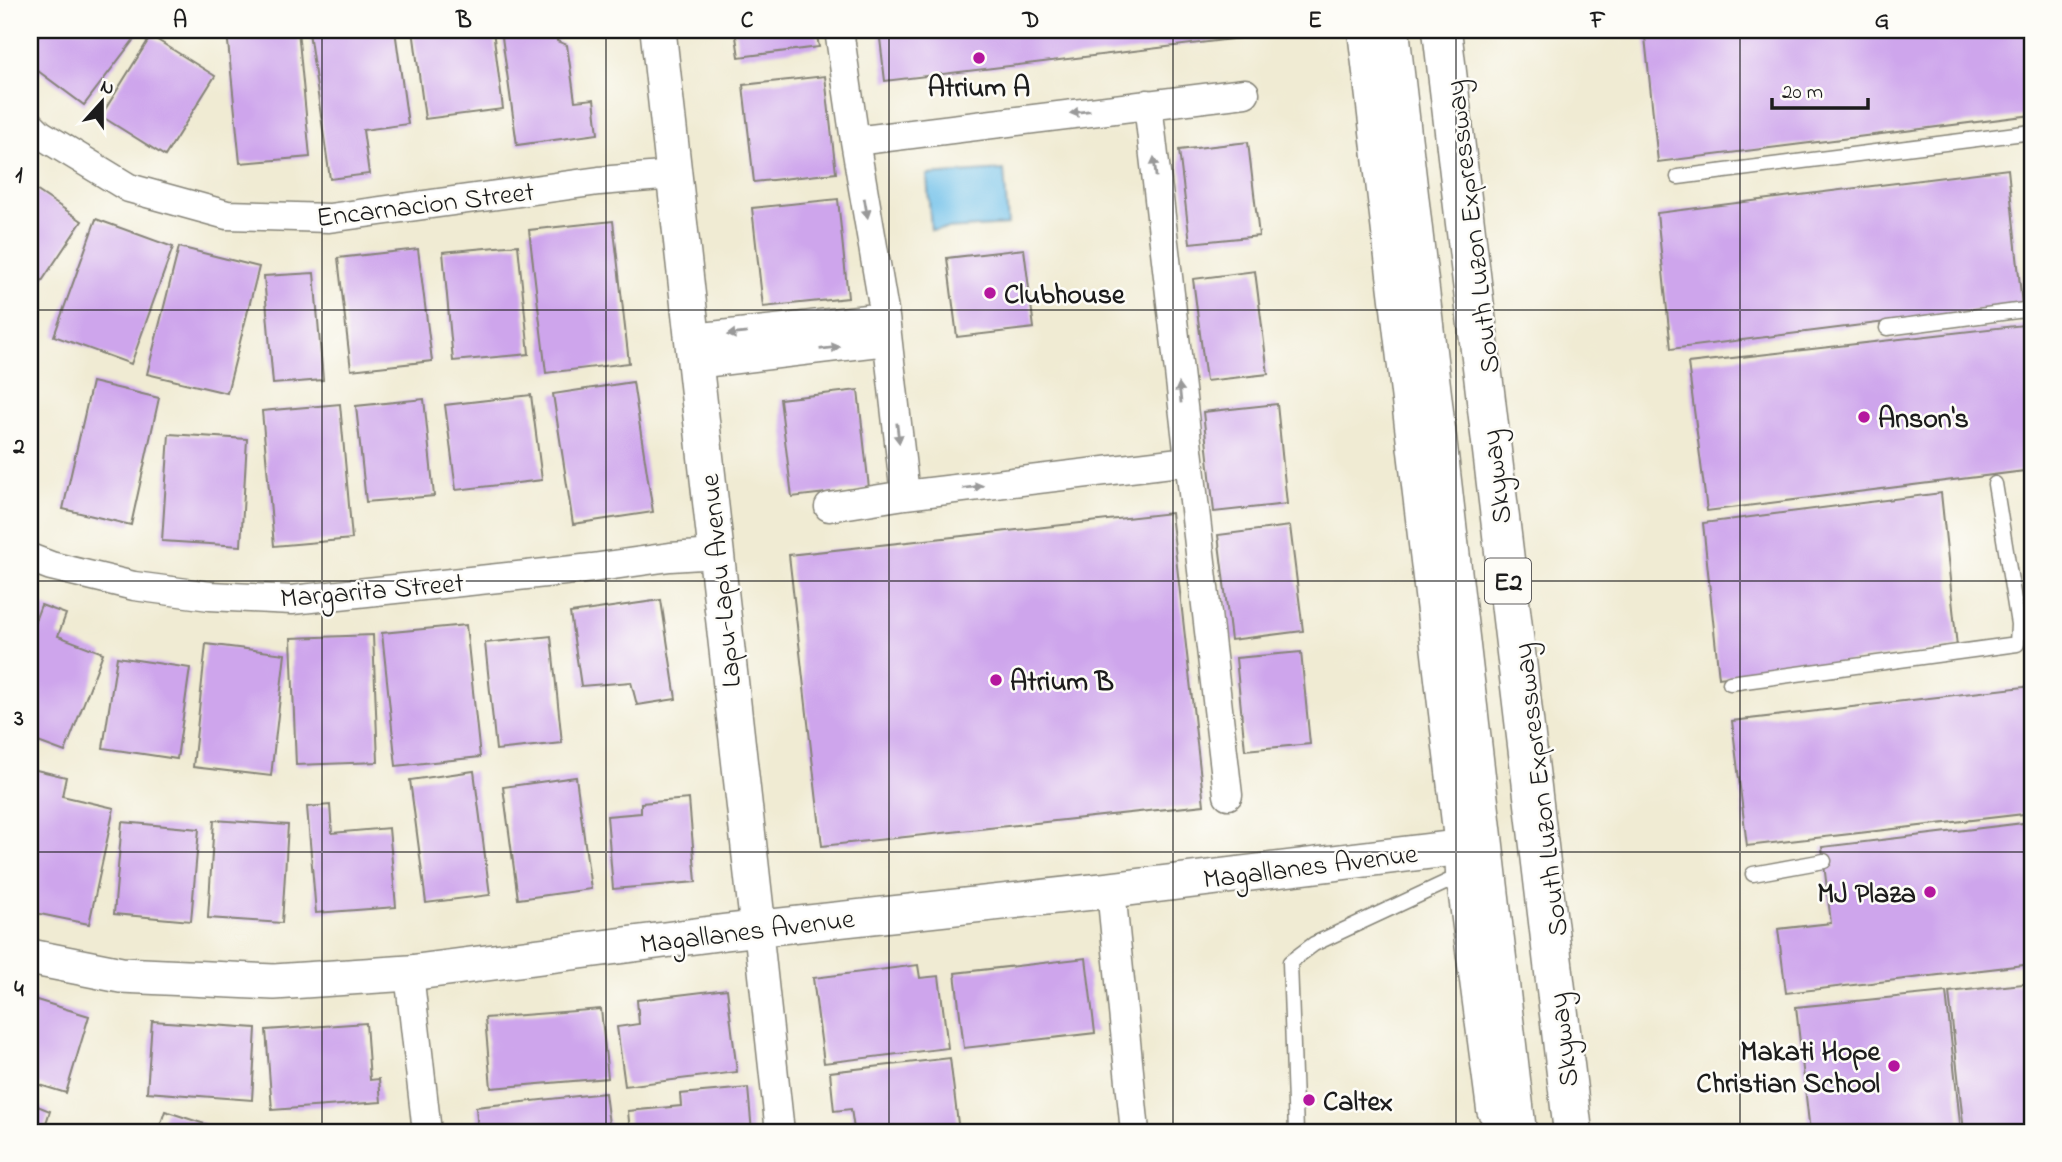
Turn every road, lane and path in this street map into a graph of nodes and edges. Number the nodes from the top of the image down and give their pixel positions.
1 (658, 30) edge
2 (839, 30) edge
3 (1367, 30) edge
4 (1390, 30) edge
5 (1444, 30) edge
6 (1245, 93) dead end
7 (1148, 104) junction
8 (30, 124) edge
9 (2032, 132) edge
10 (855, 141) junction
11 (675, 175) junction
12 (1678, 177) dead end
13 (2032, 309) edge
14 (1887, 328) dead end
15 (886, 329) junction
16 (694, 351) junction
17 (1188, 461) junction
18 (1995, 484) dead end
19 (905, 495) junction
20 (829, 508) dead end
21 (717, 554) junction
22 (30, 558) edge
23 (2025, 623) edge
24 (1730, 683) dead end
25 (1228, 794) dead end
26 (1465, 860) junction
27 (1824, 861) dead end
28 (1753, 874) dead end
29 (1111, 890) junction
30 (758, 928) junction
31 (30, 957) edge
32 (409, 973) junction
33 (427, 1132) edge
34 (780, 1132) edge
35 (1135, 1132) edge
36 (1296, 1132) edge
37 (1499, 1132) edge
38 (1517, 1132) edge
39 (1573, 1132) edge
40 (1581, 1132) edge

1 - 11 street, Lapu-Lapu Avenue
2 - 10 street
3 - 26 highway
4 - 38 highway, Skyway / E2
5 - 39 highway, Skyway / E2
5 - 40 highway, South Luzon Expressway / E2
6 - 7 street
7 -> 10 street
17 -> 7 street
8 - 11 street, Encarnacion Street
9 - 12 lane
10 -> 15 street
11 - 16 street, Lapu-Lapu Avenue
13 - 14 lane
15 - 16 street
15 -> 19 street
16 - 21 street, Lapu-Lapu Avenue
19 -> 17 street
17 - 25 street
18 - 23 lane
19 - 20 street
21 - 22 street, Margarita Street
21 - 30 street, Lapu-Lapu Avenue
23 - 24 lane
26 - 29 street, Magallanes Avenue
26 - 36 lane
26 - 37 highway
27 - 28 lane
29 - 30 street, Magallanes Avenue
29 - 35 street
30 - 32 street, Magallanes Avenue
30 - 34 street, Lapu-Lapu Avenue
31 - 32 street, Magallanes Avenue
32 - 33 street

